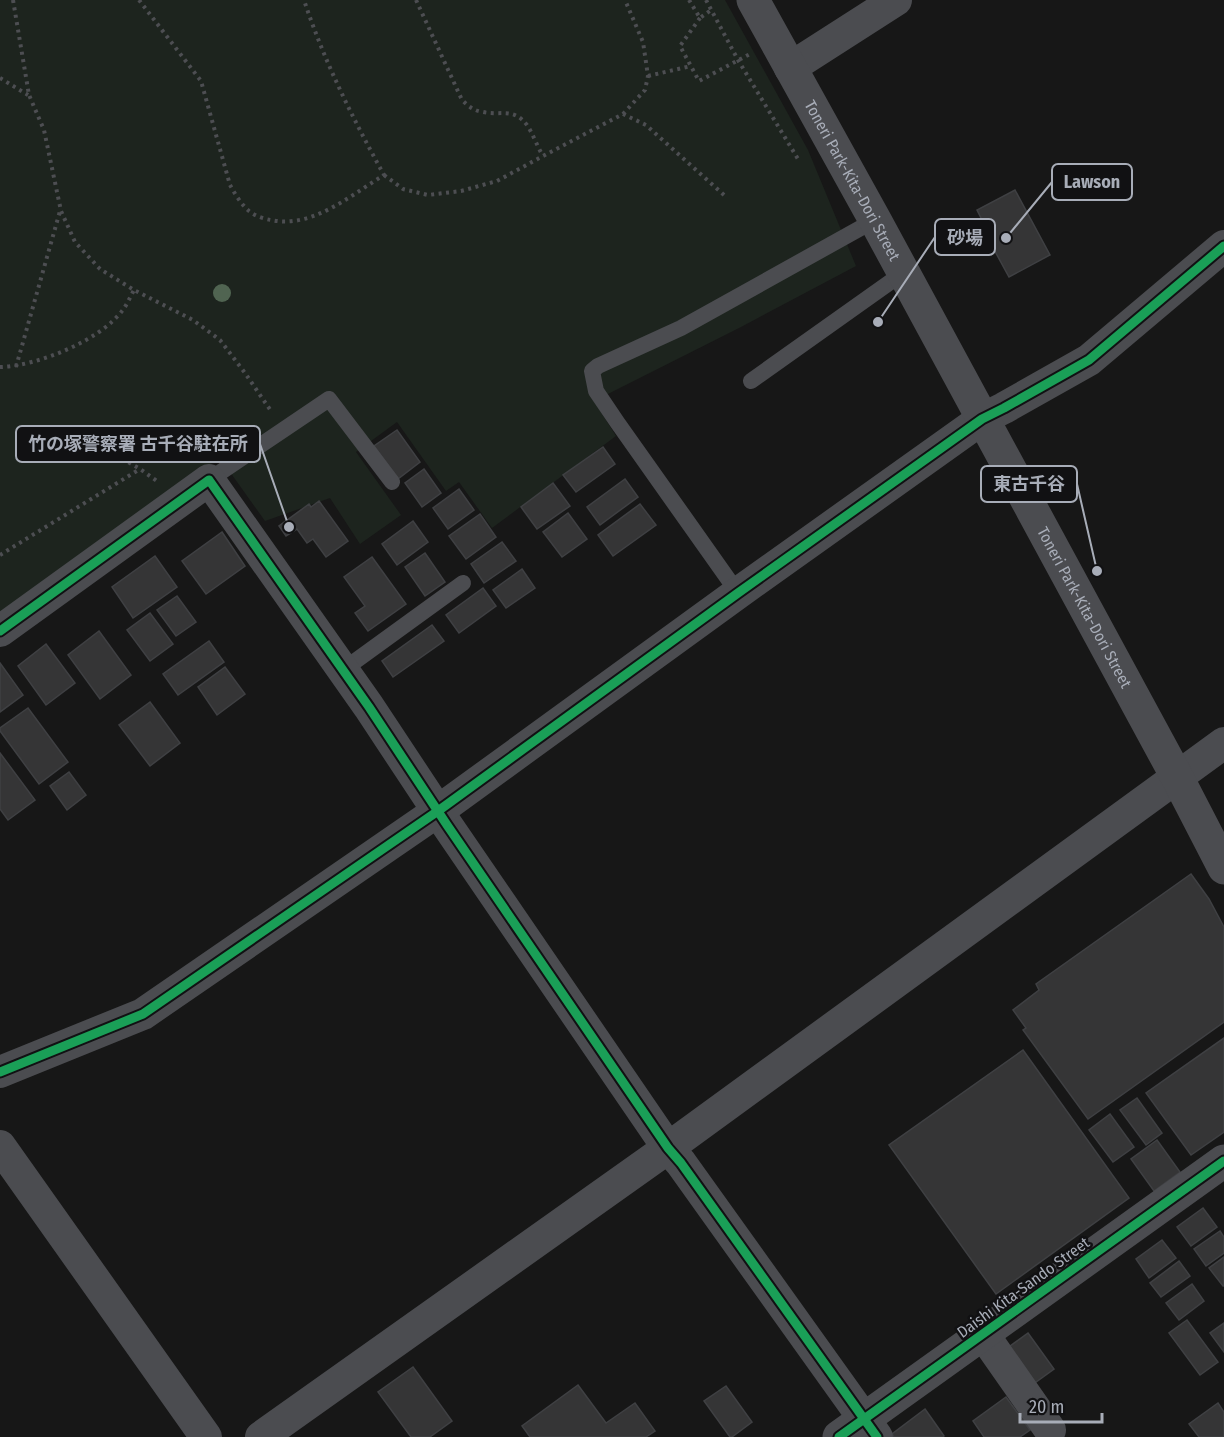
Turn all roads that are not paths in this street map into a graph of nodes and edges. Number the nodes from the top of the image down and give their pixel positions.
1 (753, 0) edge
2 (896, 0) edge
3 (790, 68) junction
4 (875, 220) junction
5 (1224, 246) edge
6 (903, 273) junction
7 (751, 381) dead end
8 (982, 419) junction
9 (209, 480) junction
10 (392, 482) dead end
11 (463, 582) dead end
12 (738, 592) junction
13 (0, 631) edge
14 (343, 670) junction
15 (1224, 743) edge
16 (1178, 777) junction
17 (438, 811) junction
18 (1224, 868) edge
19 (0, 1071) edge
20 (0, 1146) edge
21 (668, 1148) junction
22 (1224, 1161) edge
23 (983, 1334) junction
24 (1050, 1430) dead end
25 (860, 1431) edge
26 (206, 1437) edge
27 (261, 1437) edge

1 - 3 street, Toneri Park-Kita-Dori Street
2 - 3 street
3 - 4 street, Toneri Park-Kita-Dori Street
4 - 6 street, Toneri Park-Kita-Dori Street
4 - 12 lane
5 - 8 street
6 - 7 lane
6 - 8 street, Toneri Park-Kita-Dori Street
8 - 12 street
8 - 16 street, Toneri Park-Kita-Dori Street
9 - 10 lane
9 - 13 street
9 - 14 street
11 - 14 lane
12 - 17 street
14 - 17 street
15 - 16 street
16 - 18 street, Toneri Park-Kita-Dori Street
16 - 21 street
17 - 19 street
17 - 21 street
20 - 26 street
21 - 25 street
21 - 27 street
22 - 23 street, Daishi Kita-Sando Street
23 - 24 street
23 - 25 street, Daishi Kita-Sando Street

